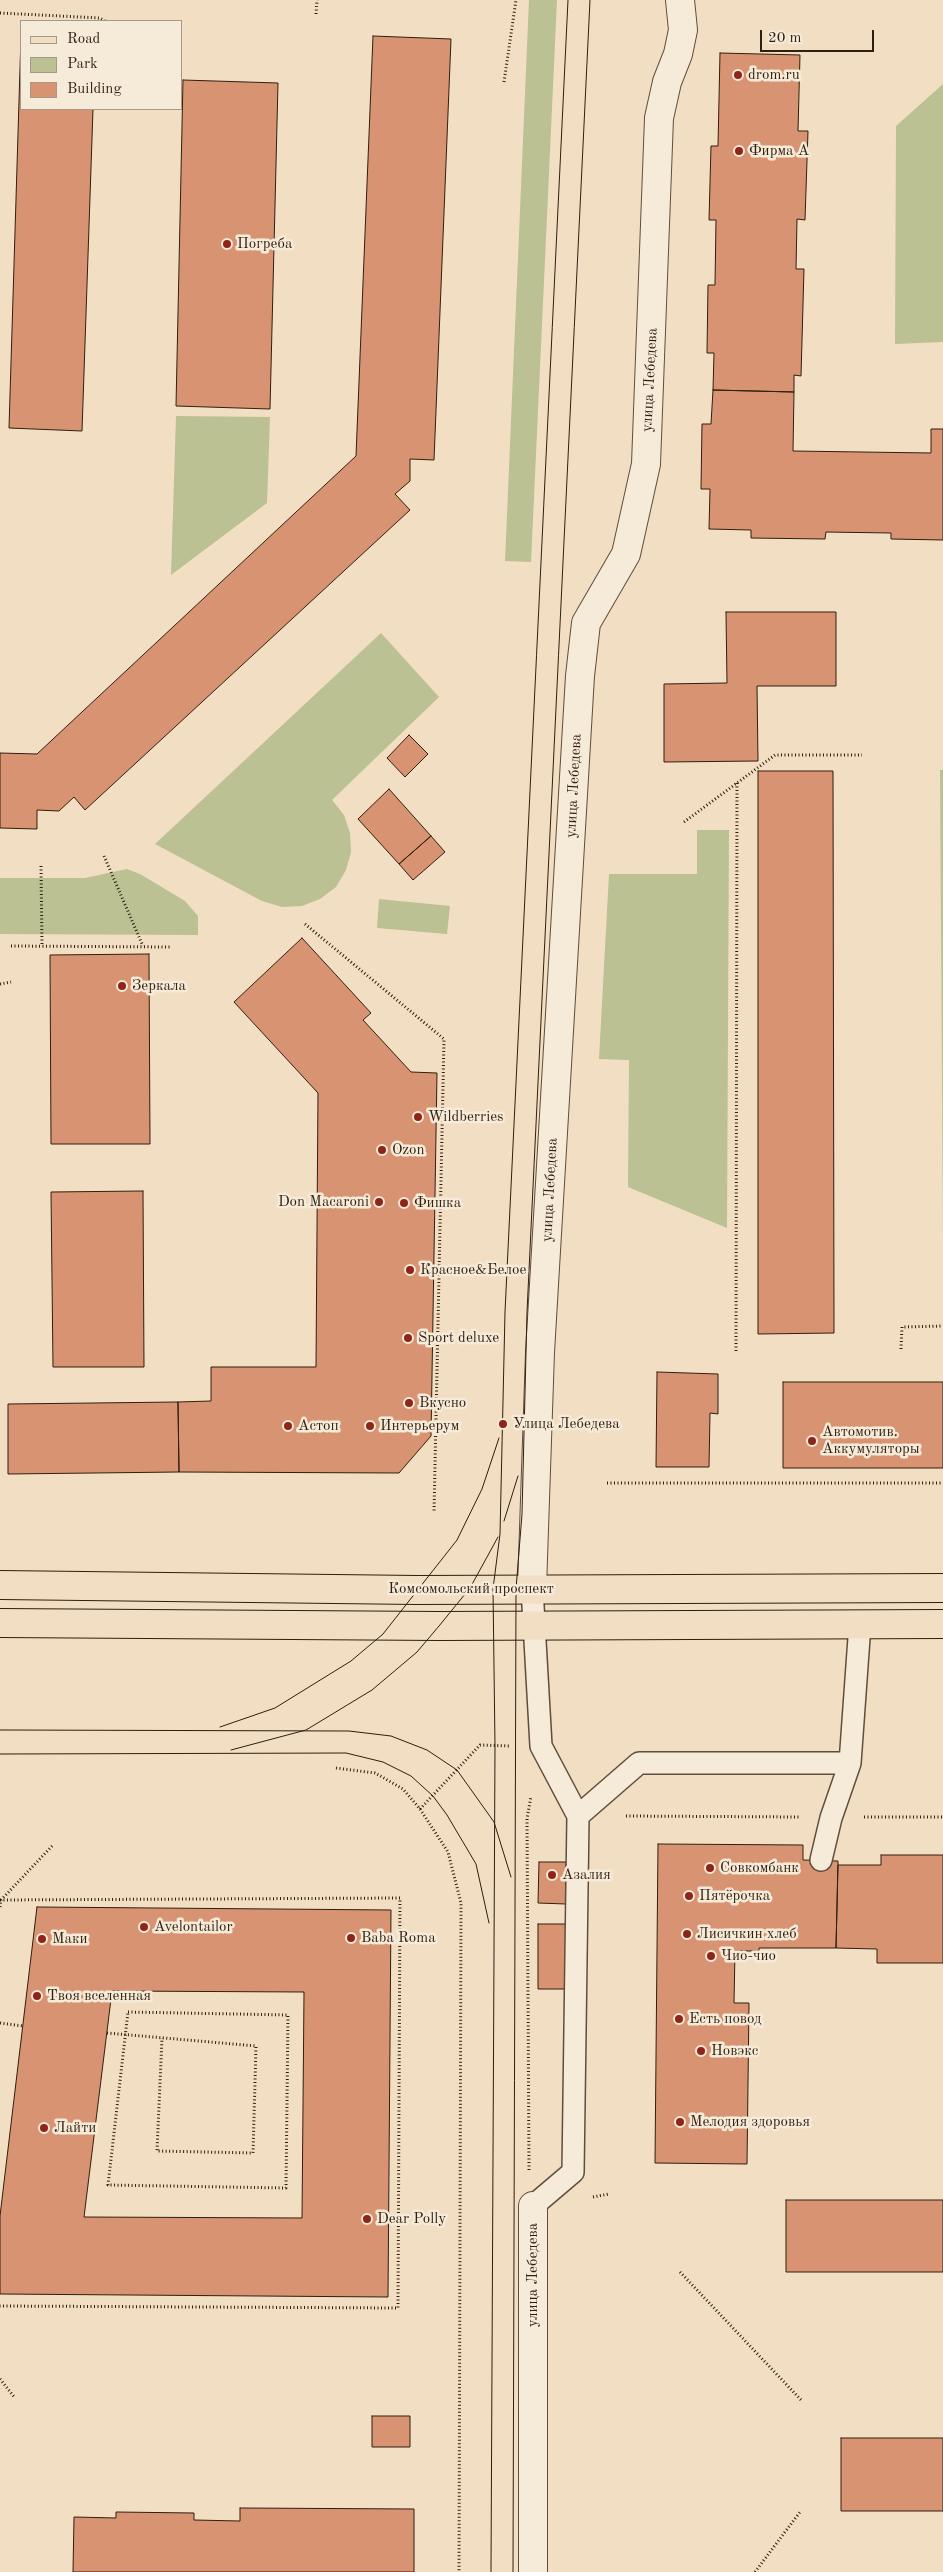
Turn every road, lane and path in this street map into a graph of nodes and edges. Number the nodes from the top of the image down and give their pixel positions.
1 (317, 0) edge
2 (516, 0) edge
3 (680, 0) edge
4 (0, 13) edge
5 (316, 14) dead end
6 (103, 20) edge
7 (504, 82) dead end
8 (862, 755) dead end
9 (737, 783) junction
10 (684, 822) dead end
11 (104, 856) dead end
12 (41, 866) dead end
13 (305, 924) dead end
14 (12, 946) dead end
15 (42, 946) junction
16 (143, 946) junction
17 (170, 947) dead end
18 (11, 982) dead end
19 (0, 984) edge
20 (943, 1326) edge
21 (901, 1349) dead end
22 (736, 1351) dead end
23 (607, 1483) dead end
24 (943, 1483) edge
25 (434, 1513) dead end
26 (0, 1585) edge
27 (532, 1588) junction
28 (943, 1588) edge
29 (0, 1623) edge
30 (860, 1624) junction
31 (943, 1624) edge
32 (534, 1626) junction
33 (541, 1746) junction
34 (850, 1763) junction
35 (336, 1768) dead end
36 (420, 1809) junction
37 (578, 1816) junction
38 (623, 1816) dead end
39 (943, 1816) edge
40 (830, 1818) junction
41 (53, 1845) dead end
42 (821, 1860) dead end
43 (0, 1900) edge
44 (0, 1907) edge
45 (0, 2024) edge
46 (24, 2026) dead end
47 (107, 2033) dead end
48 (126, 2035) junction
49 (162, 2038) junction
50 (533, 2206) junction
51 (680, 2272) dead end
52 (0, 2306) edge
53 (0, 2379) edge
54 (15, 2398) dead end
55 (802, 2401) dead end
56 (800, 2512) dead end
57 (459, 2572) edge
58 (533, 2572) edge
59 (755, 2572) edge

1 - 5 path
2 - 7 path
3 - 27 street, улица Лебедева
4 - 6 path
8 - 9 path
9 - 10 path
9 - 22 path
11 - 16 path
12 - 15 path
13 - 25 path
14 - 15 path
15 - 16 path
16 - 17 path
18 - 19 path
20 - 21 path
23 - 24 path
26 - 27 main road, Комсомольский проспект
27 - 28 main road, Комсомольский проспект
27 - 32 lane
29 - 32 main road
30 - 31 main road
30 - 32 main road
30 - 34 lane
32 - 33 lane
33 - 36 path
33 - 37 lane
33 - 50 path
34 - 37 lane
34 - 40 lane
35 - 36 path
36 - 57 path
37 - 50 lane, улица Лебедева
38 - 40 path
39 - 40 path
40 - 42 lane
41 - 43 path
43 - 44 path
43 - 52 path
45 - 46 path
47 - 48 path
48 - 48 path
48 - 49 path
49 - 49 path
50 - 58 street, улица Лебедева
51 - 55 path
53 - 54 path
56 - 59 path

